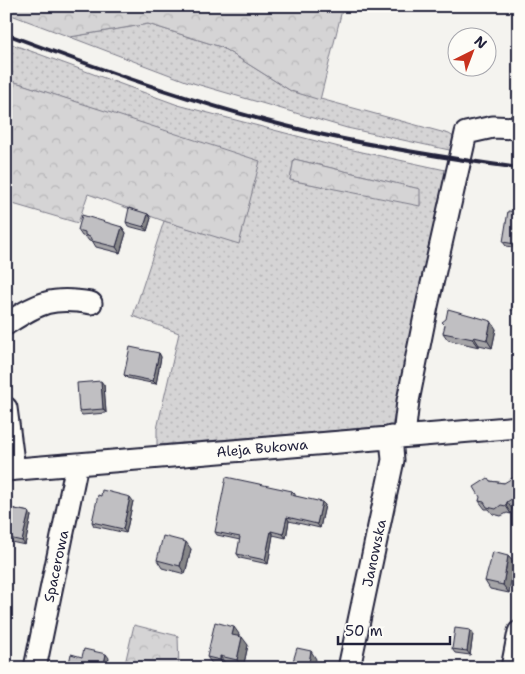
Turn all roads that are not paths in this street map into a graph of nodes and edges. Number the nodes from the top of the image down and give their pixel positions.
1 (519, 128) edge
2 (91, 303) dead end
3 (6, 324) edge
4 (6, 408) edge
5 (519, 427) edge
6 (398, 436) junction
7 (77, 464) junction
8 (10, 469) edge
9 (519, 632) edge
10 (35, 668) edge
11 (349, 668) edge
12 (512, 668) edge

1 - 6 street, Janowska
2 - 3 street
4 - 8 street
5 - 6 street, Aleja Bukowa
6 - 7 street, Aleja Bukowa
6 - 11 street, Janowska
7 - 8 street, Aleja Bukowa
7 - 10 street, Spacerowa
9 - 12 street

